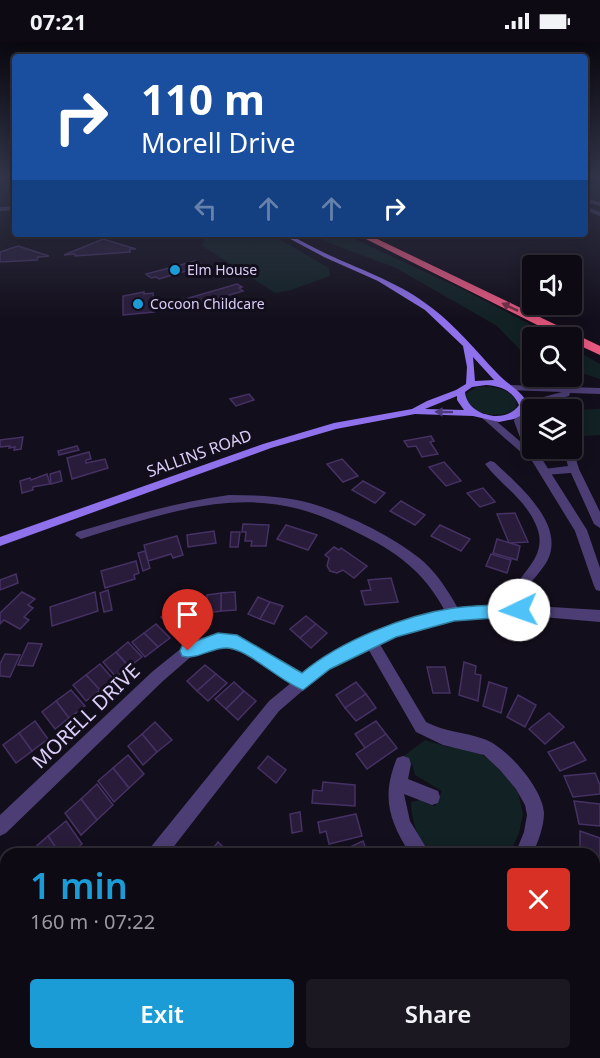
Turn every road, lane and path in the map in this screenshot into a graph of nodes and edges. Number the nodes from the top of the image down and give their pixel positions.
1 (291, 237) edge
2 (366, 237) edge
3 (386, 237) edge
4 (600, 338) edge
5 (466, 346) junction
6 (600, 351) edge
7 (470, 385) junction
8 (506, 387) junction
9 (461, 391) junction
10 (576, 391) junction
11 (600, 391) edge
12 (522, 399) edge
13 (550, 399) edge
14 (522, 408) edge
15 (522, 410) edge
16 (415, 411) junction
17 (474, 413) junction
18 (486, 417) junction
19 (522, 427) edge
20 (537, 459) edge
21 (571, 459) edge
22 (490, 464) dead end
23 (541, 467) junction
24 (574, 469) junction
25 (600, 524) edge
26 (81, 535) dead end
27 (0, 542) edge
28 (600, 586) edge
29 (519, 610) junction
30 (454, 614) junction
31 (600, 616) edge
32 (370, 640) junction
33 (303, 682) junction
34 (403, 764) dead end
35 (399, 784) junction
36 (432, 797) dead end
37 (0, 827) edge
38 (161, 848) edge
39 (417, 848) edge
40 (526, 848) edge

1 - 5 main road
6 -> 2 highway
3 - 4 highway
5 - 7 main road
5 - 8 main road
7 - 8 main road
7 - 9 main road, SALLINS ROAD
8 - 10 street
8 - 12 main road
9 - 16 main road, SALLINS ROAD
9 - 17 main road
10 - 11 street
10 - 13 street
14 - 18 main road
15 - 19 street
17 -> 16 main road, SALLINS ROAD
16 - 27 main road, SALLINS ROAD
17 - 18 main road, SALLINS ROAD
18 - 23 street
20 - 23 street
21 - 24 street
22 - 29 street
23 - 24 street
23 - 28 street
24 - 25 street
26 - 30 street
29 - 30 street
29 - 31 street
30 - 32 street
32 - 33 street
32 - 40 street
33 - 37 street, MORELL DRIVE
33 - 38 street
34 - 35 street
35 - 36 street
35 - 39 street

